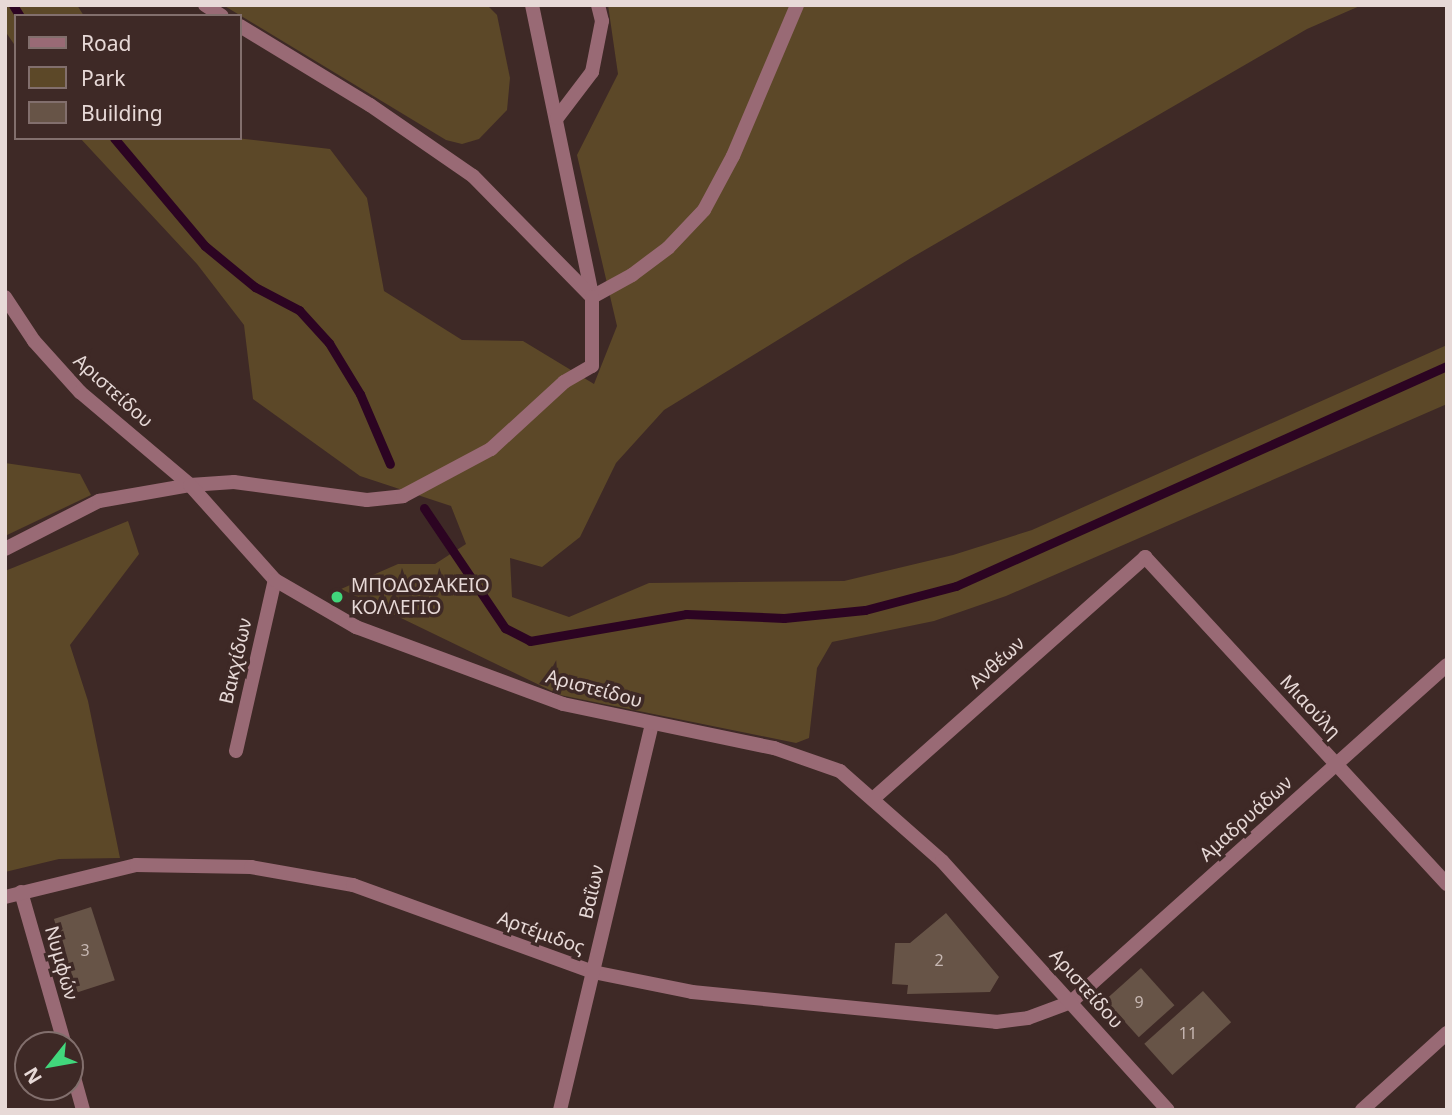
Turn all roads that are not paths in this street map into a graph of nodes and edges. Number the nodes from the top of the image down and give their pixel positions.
1 (531, 5) edge
2 (598, 5) edge
3 (797, 5) edge
4 (242, 27) edge
5 (557, 118) junction
6 (5, 297) edge
7 (592, 297) junction
8 (190, 485) junction
9 (5, 549) edge
10 (1144, 557) joint
11 (275, 580) junction
12 (1447, 664) edge
13 (652, 724) junction
14 (236, 751) dead end
15 (1336, 764) junction
16 (874, 798) junction
17 (1447, 884) edge
18 (21, 892) junction
19 (5, 897) edge
20 (593, 972) junction
21 (1071, 1002) junction
22 (61, 1031) edge
23 (1447, 1033) edge
24 (560, 1110) edge
25 (1168, 1110) edge
26 (1362, 1110) edge

1 - 5 street
2 - 5 street
3 - 7 street
4 - 7 street
5 - 7 street
6 - 8 street, Αριστείδου
7 - 8 street
8 - 9 street
8 - 11 street, Αριστείδου
10 - 15 street, Μιαούλη
10 - 16 street, Ανθέων
11 - 13 street, Αριστείδου
11 - 14 street, Βακχίδων
12 - 15 street, Αμαδρυάδων
13 - 16 street, Αριστείδου
13 - 20 street, Βαΐων
15 - 17 street, Μιαούλη
15 - 21 street, Αμαδρυάδων
16 - 21 street, Αριστείδου
18 - 19 street, Αρτέμιδος
18 - 20 street, Αρτέμιδος
18 - 22 street, Νυμφών
20 - 21 street, Αρτέμιδος
20 - 24 street, Βαΐων
21 - 25 street, Αριστείδου
23 - 26 street

